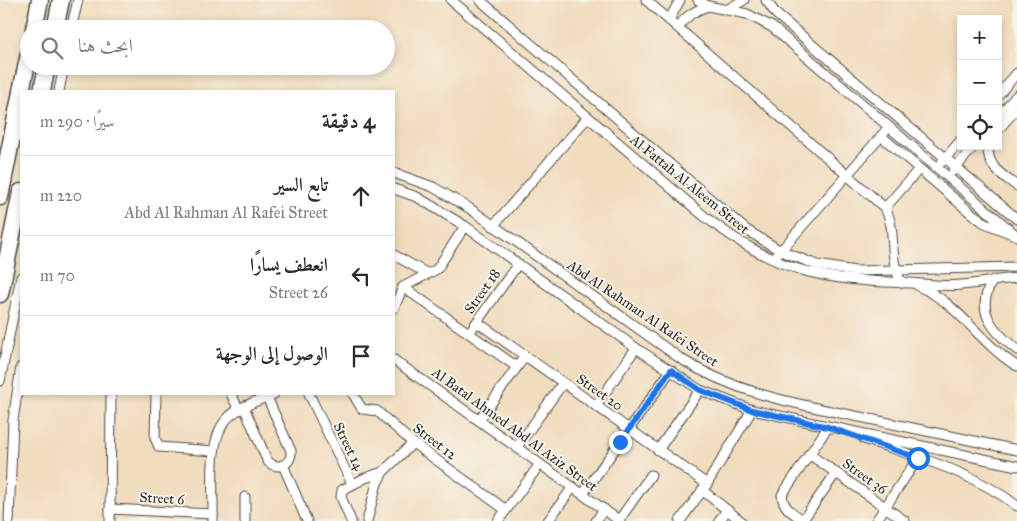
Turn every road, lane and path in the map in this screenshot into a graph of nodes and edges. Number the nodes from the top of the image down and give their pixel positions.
1 (40, 0) edge
2 (61, 0) edge
3 (78, 0) edge
4 (480, 0) edge
5 (646, 0) edge
6 (680, 0) edge
7 (698, 0) edge
8 (744, 0) edge
9 (766, 0) edge
10 (454, 1) edge
11 (708, 6) junction
12 (727, 10) junction
13 (36, 20) edge
14 (57, 20) edge
15 (73, 20) edge
16 (670, 20) junction
17 (678, 28) junction
18 (1017, 73) edge
19 (24, 75) edge
20 (45, 75) edge
21 (62, 75) edge
22 (21, 90) edge
23 (42, 90) edge
24 (59, 90) edge
25 (1002, 90) edge
26 (1017, 95) edge
27 (20, 96) edge
28 (1017, 108) edge
29 (1002, 112) edge
30 (588, 117) junction
31 (1002, 125) edge
32 (889, 127) junction
33 (881, 136) junction
34 (957, 144) edge
35 (971, 150) edge
36 (988, 150) edge
37 (945, 158) junction
38 (937, 168) junction
39 (956, 168) junction
40 (919, 169) junction
41 (395, 173) edge
42 (848, 174) junction
43 (948, 177) junction
44 (929, 178) junction
45 (1017, 186) edge
46 (395, 189) edge
47 (0, 197) edge
48 (20, 197) edge
49 (885, 208) junction
50 (1017, 219) edge
51 (465, 226) junction
52 (493, 226) junction
53 (1016, 236) edge
54 (781, 251) junction
55 (395, 256) edge
56 (772, 260) junction
57 (518, 264) junction
58 (1017, 267) edge
59 (894, 270) junction
60 (428, 274) junction
61 (1017, 278) edge
62 (993, 280) junction
63 (906, 283) junction
64 (20, 287) edge
65 (403, 287) junction
66 (0, 294) edge
67 (395, 306) edge
68 (477, 322) junction
69 (469, 333) junction
70 (636, 348) junction
71 (1017, 350) edge
72 (671, 352) junction
73 (525, 356) junction
74 (395, 361) edge
75 (1017, 366) edge
76 (517, 367) junction
77 (667, 368) junction
78 (0, 379) edge
79 (20, 380) edge
80 (563, 383) junction
81 (700, 390) junction
82 (111, 395) edge
83 (156, 395) edge
84 (232, 395) edge
85 (270, 395) edge
86 (309, 395) edge
87 (353, 395) edge
88 (596, 406) junction
89 (241, 408) junction
90 (752, 410) junction
91 (479, 420) junction
92 (828, 427) junction
93 (629, 429) junction
94 (413, 443) junction
95 (517, 448) junction
96 (658, 450) junction
97 (1017, 450) edge
98 (214, 451) junction
99 (809, 454) junction
100 (918, 458) junction
101 (540, 464) junction
102 (282, 465) junction
103 (1017, 466) edge
104 (383, 472) junction
105 (836, 473) junction
106 (651, 475) dead end
107 (352, 484) junction
108 (704, 487) junction
109 (573, 488) junction
110 (583, 494) junction
111 (245, 497) dead end
112 (1017, 506) edge
113 (885, 507) junction
114 (110, 509) junction
115 (604, 509) junction
116 (506, 510) junction
117 (727, 510) junction
118 (181, 517) edge
119 (213, 518) edge
120 (803, 520) edge
121 (9, 521) edge
122 (110, 521) edge
123 (245, 521) edge
124 (307, 521) edge
125 (352, 521) edge
126 (367, 521) edge
127 (498, 521) edge
128 (548, 521) edge
129 (596, 521) edge
130 (620, 521) edge
131 (680, 521) edge
132 (719, 521) edge
133 (741, 521) edge
134 (876, 521) edge
135 (905, 521) edge

1 - 13 highway
2 - 14 highway
3 - 15 street
4 - 54 street, Al Fattah Al Aleem Street
5 - 16 street
6 - 16 street
7 - 11 street
8 - 12 street
9 - 37 street
10 - 30 street, Al Fattah Al Aleem Street
11 - 12 street
11 - 17 street
12 - 32 street
16 - 17 street
17 - 42 street
18 - 25 street
19 - 22 highway
20 - 23 highway
21 - 24 street
26 - 29 street
27 - 47 highway
28 - 31 street
30 - 52 street
30 - 56 street, Al Fattah Al Aleem Street
32 - 33 street
32 - 38 street
33 - 40 street
33 - 42 street
34 - 37 street
35 - 39 street
36 - 45 street
37 - 38 street
37 - 39 street
38 - 43 street
38 - 44 street
39 - 43 street
39 - 50 street
40 - 44 street
40 - 49 street
41 - 52 street, Abd Al Rahman Al Rafei Street
42 - 49 street
42 - 54 street
43 - 53 street
44 - 53 street
46 - 51 street
48 - 66 highway
49 - 59 street
51 - 57 street
51 - 60 street
52 - 72 street, Abd Al Rahman Al Rafei Street
54 - 56 street
54 - 59 street, Al Fattah Al Aleem Street
55 - 60 street
56 - 63 street, Al Fattah Al Aleem Street
57 - 68 street, Street 18
57 - 70 street
58 - 59 street, Al Fattah Al Aleem Street
59 - 63 street
60 - 65 street
61 - 62 street, Al Fattah Al Aleem Street
62 - 63 street, Al Fattah Al Aleem Street
62 - 71 street
63 - 75 street
64 - 78 street
65 - 67 street
65 - 69 street
68 - 69 street, Street 18
68 - 73 street, Street 20
69 - 76 street
70 - 77 street
70 - 88 street
72 - 77 street
72 - 97 street, Abd Al Rahman Al Rafei Street
73 - 76 street
73 - 80 street, Street 20
74 - 91 street, Al Batal Ahmed Abd Al Aziz Street
76 - 91 street
77 - 81 street
77 - 93 street
78 - 79 street
79 - 121 street
80 - 88 street, Street 20
80 - 95 street
81 - 90 street
81 - 96 street
82 - 114 street
83 - 98 street
84 - 89 street
85 - 89 street
85 - 102 street
86 - 107 street, Street 14
87 - 94 street, Street 12
88 - 93 street, Street 20
89 - 98 street
89 - 102 street
90 - 92 street
90 - 108 street
91 - 95 street, Al Batal Ahmed Abd Al Aziz Street
92 - 99 street
92 - 100 street
92 - 103 street
93 - 96 street, Street 20
93 - 110 street
94 - 104 street
94 - 116 street, Street 12
95 - 101 street, Al Batal Ahmed Abd Al Aziz Street
96 - 108 street, Street 20
98 - 119 street
99 - 105 street, Street 36
99 - 120 street
100 - 112 street
100 - 113 street
101 - 109 street, Al Batal Ahmed Abd Al Aziz Street
101 - 116 street
102 - 124 street
104 - 107 street
104 - 126 street
105 - 113 street, Street 36
105 - 120 street
106 - 130 street
107 - 125 street
108 - 117 street, Street 20
108 - 131 street
109 - 110 street, Al Batal Ahmed Abd Al Aziz Street
109 - 128 street
110 - 115 street, Al Batal Ahmed Abd Al Aziz Street
111 - 123 street
113 - 134 street
113 - 135 street, Street 36
114 - 118 street, Street 6
114 - 122 street
115 - 129 street
115 - 130 street, Al Batal Ahmed Abd Al Aziz Street
116 - 127 street
117 - 132 street
117 - 133 street, Street 20
118 - 119 street, Street 6

